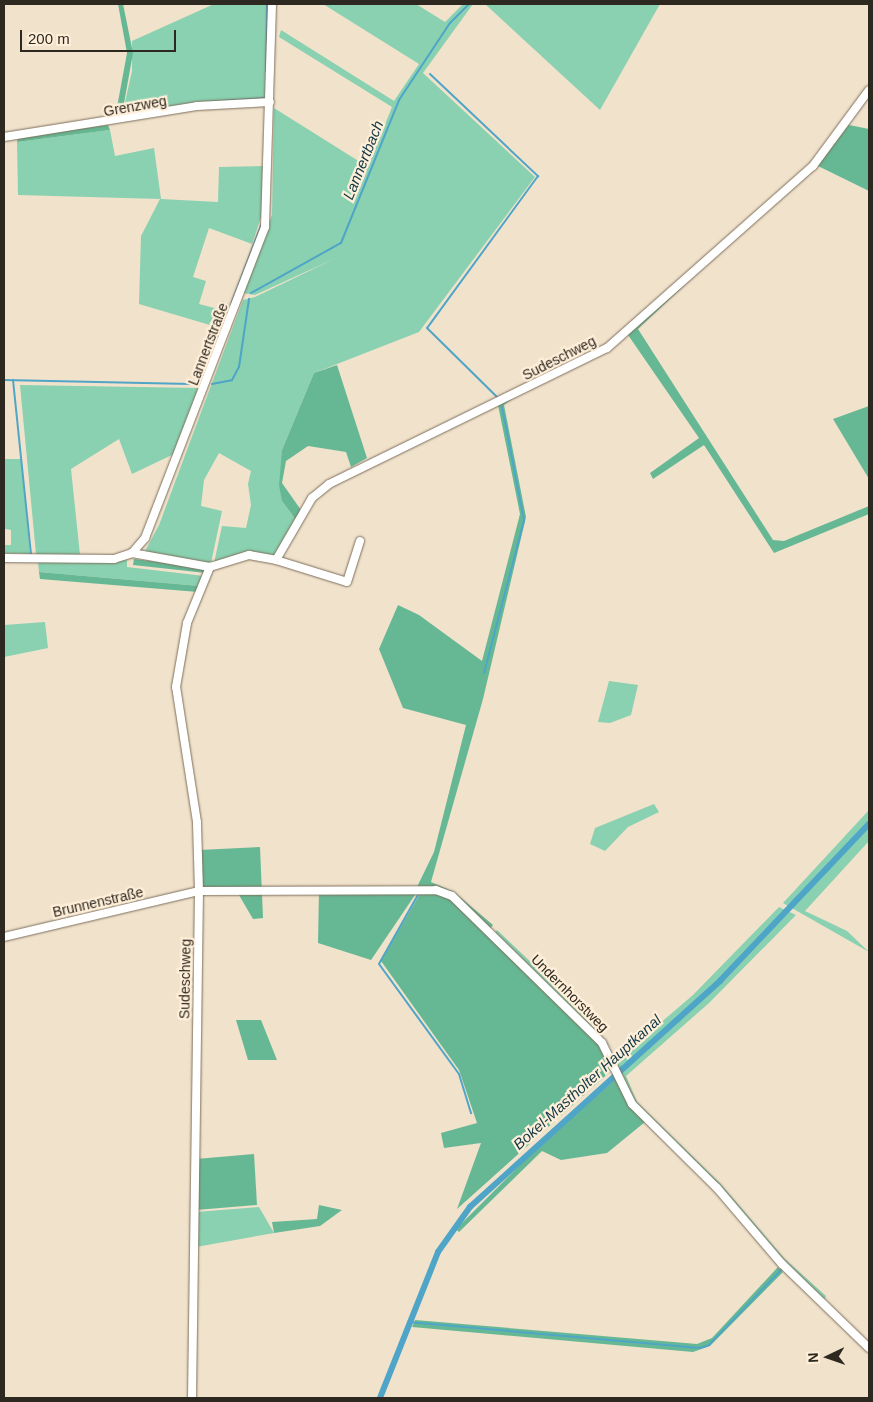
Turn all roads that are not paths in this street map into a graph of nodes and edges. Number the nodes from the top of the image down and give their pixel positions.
1 (272, 4) edge
2 (869, 90) edge
3 (270, 102) junction
4 (4, 137) edge
5 (360, 541) dead end
6 (132, 553) junction
7 (4, 558) edge
8 (276, 560) junction
9 (210, 567) junction
10 (198, 891) junction
11 (4, 938) edge
12 (869, 1348) edge
13 (192, 1398) edge

1 - 3 street, Lannertstraße
2 - 8 street, Sudeschweg
3 - 4 street, Grenzweg
3 - 6 street, Lannertstraße
5 - 8 street
6 - 7 street
6 - 9 street
8 - 9 street
9 - 10 street, Sudeschweg
10 - 11 street, Brunnenstraße
10 - 12 street, Undernhorstweg
10 - 13 street, Sudeschweg

